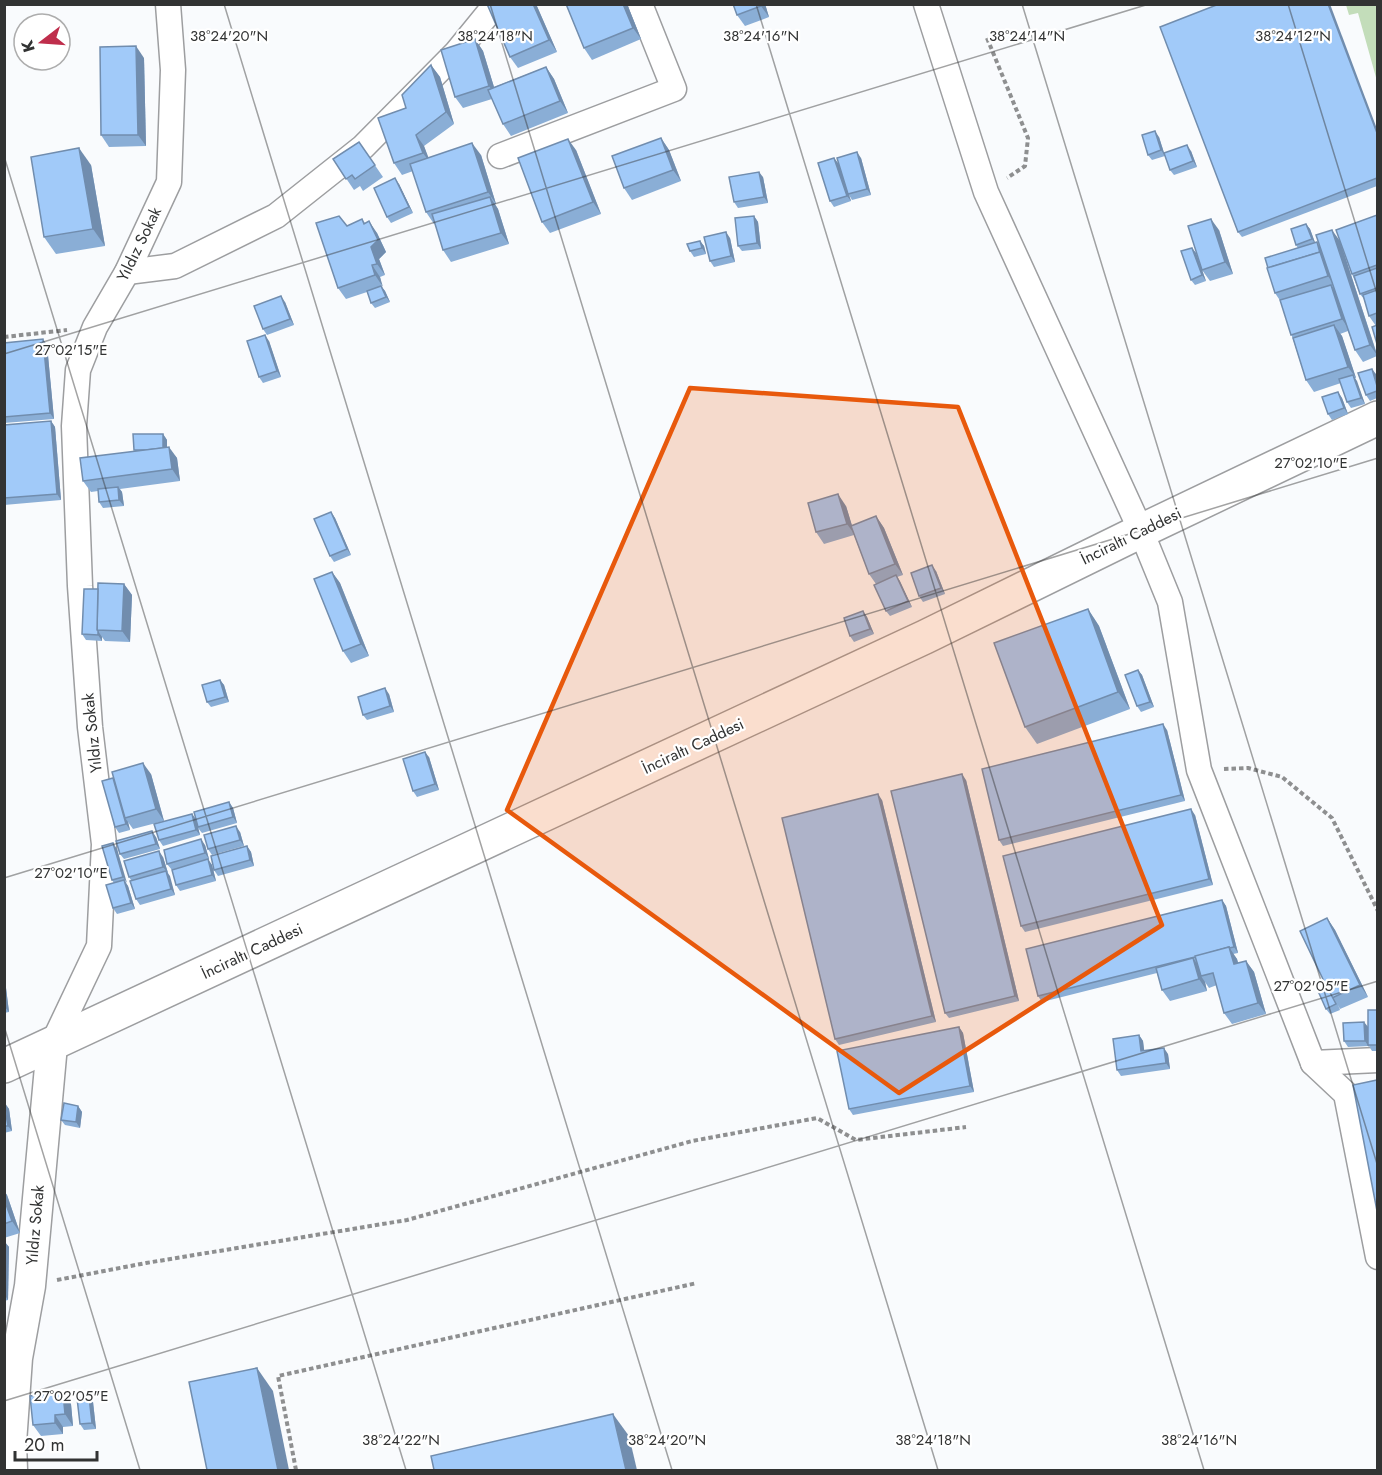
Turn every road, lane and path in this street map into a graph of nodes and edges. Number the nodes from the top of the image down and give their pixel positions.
1 (168, 4) edge
2 (496, 4) edge
3 (640, 4) edge
4 (926, 4) edge
5 (987, 38) dead end
6 (500, 156) dead end
7 (986, 192) junction
8 (127, 272) junction
9 (95, 327) junction
10 (4, 337) edge
11 (1377, 418) edge
12 (1141, 531) junction
13 (1199, 770) junction
14 (1377, 911) edge
15 (52, 1045) junction
16 (4, 1053) edge
17 (1377, 1060) edge
18 (1313, 1063) junction
19 (4, 1066) edge
20 (966, 1127) dead end
21 (1377, 1257) edge
22 (697, 1283) dead end
23 (30, 1286) junction
24 (12, 1470) edge
25 (296, 1470) edge

1 - 8 street, Yıldız Sokak
2 - 8 street
3 - 6 street
4 - 7 street
5 - 7 path
7 - 12 street
8 - 9 street, Yıldız Sokak
9 - 10 path
9 - 15 street, Yıldız Sokak
11 - 12 main road, İnciraltı Caddesi
12 - 13 street
12 - 15 main road, İnciraltı Caddesi
13 - 14 path
13 - 18 street
15 - 16 main road
15 - 19 main road, İnciraltı Caddesi
15 - 23 street, Yıldız Sokak
17 - 18 street
18 - 21 street
20 - 23 path
22 - 25 path
23 - 24 street, Yıldız Sokak

